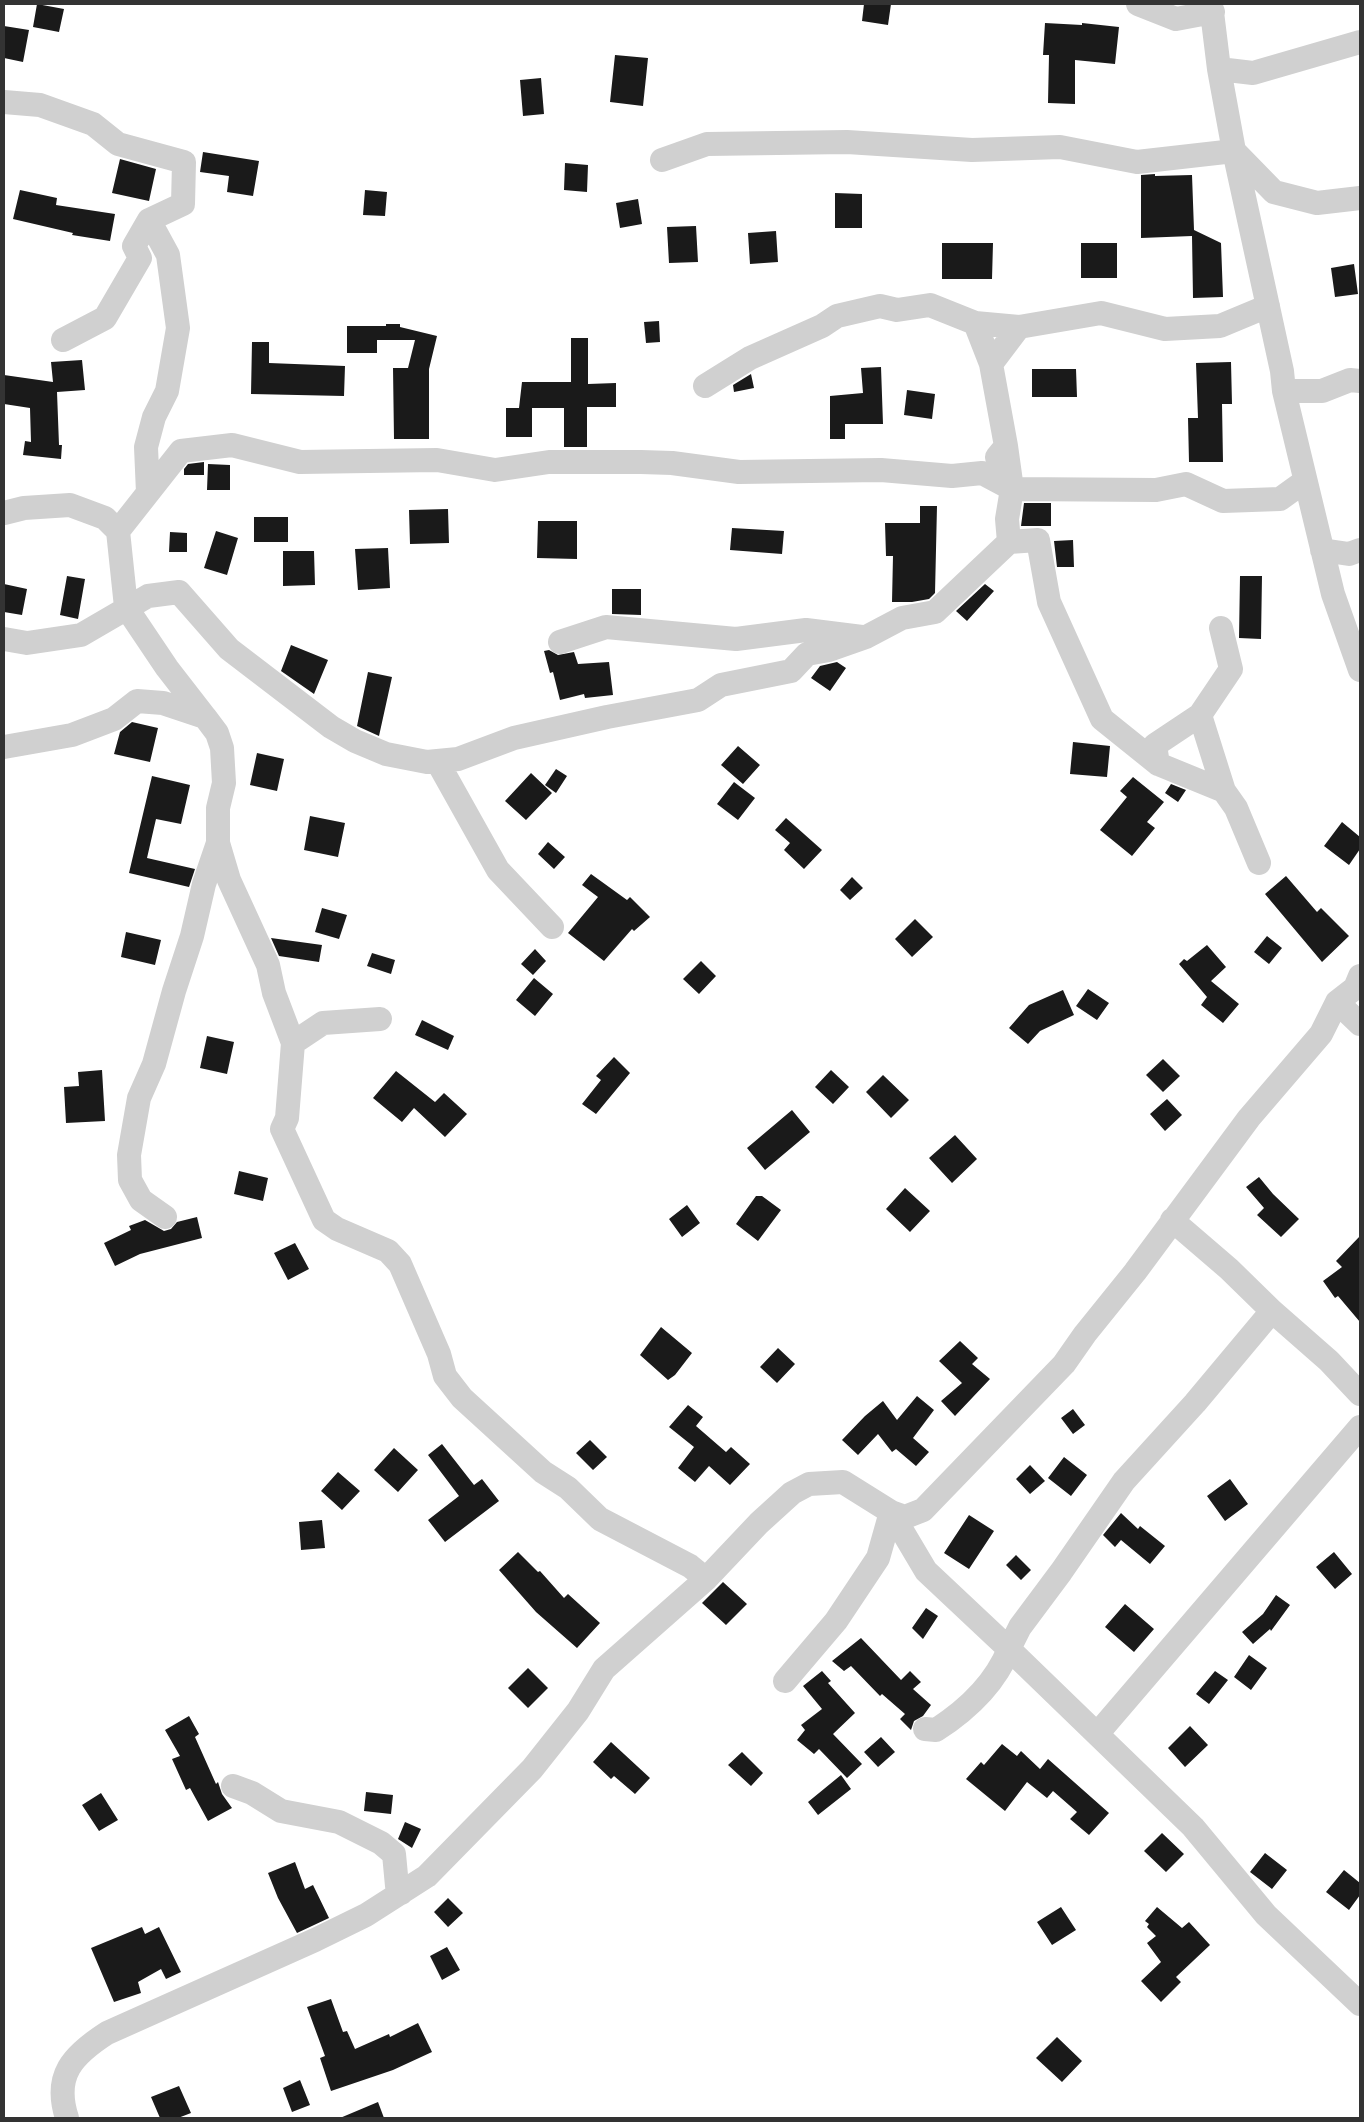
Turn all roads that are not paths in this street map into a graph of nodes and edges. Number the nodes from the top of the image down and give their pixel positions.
1 (1138, 4) edge
2 (1212, 8) edge
3 (1360, 42) edge
4 (1219, 69) junction
5 (4, 102) edge
6 (1234, 152) junction
7 (662, 160) dead end
8 (1360, 198) edge
9 (149, 220) junction
10 (168, 255) junction
11 (140, 258) junction
12 (1268, 306) junction
13 (975, 323) junction
14 (1019, 327) junction
15 (64, 340) dead end
16 (992, 364) junction
17 (1360, 381) edge
18 (705, 386) dead end
19 (1284, 391) junction
20 (154, 417) junction
21 (1006, 446) junction
22 (181, 451) junction
23 (982, 473) junction
24 (1305, 480) junction
25 (1012, 489) junction
26 (148, 493) junction
27 (4, 513) edge
28 (118, 532) junction
29 (1009, 542) junction
30 (1322, 550) junction
31 (1360, 550) edge
32 (126, 607) junction
33 (1221, 628) dead end
34 (866, 638) junction
35 (4, 639) edge
36 (560, 642) dead end
37 (1360, 670) edge
38 (1200, 715) junction
39 (206, 717) junction
40 (4, 747) edge
41 (1148, 751) junction
42 (436, 761) junction
43 (1224, 792) junction
44 (218, 843) junction
45 (1259, 863) dead end
46 (552, 927) dead end
47 (1360, 976) edge
48 (1337, 1002) junction
49 (380, 1019) dead end
50 (1360, 1024) edge
51 (293, 1043) junction
52 (165, 1217) dead end
53 (1172, 1220) junction
54 (1272, 1311) junction
55 (1360, 1394) edge
56 (1360, 1427) edge
57 (891, 1512) junction
58 (706, 1579) junction
59 (1009, 1650) junction
60 (785, 1681) dead end
61 (925, 1729) dead end
62 (1098, 1734) junction
63 (233, 1786) dead end
64 (401, 1893) junction
65 (1360, 2004) edge
66 (67, 2118) edge

1 - 2 street
2 - 4 street
3 - 4 street
4 - 6 street
5 - 9 street
6 - 7 street
6 - 8 street
6 - 12 street
9 - 10 street
9 - 11 street
10 - 11 street
10 - 20 street
11 - 15 street
12 - 14 street
12 - 19 street
13 - 14 street
13 - 16 street
13 - 18 street
14 - 16 street
16 - 21 street
17 - 19 street
19 - 24 street
20 - 22 street
20 - 26 street
21 - 23 street
21 - 25 street
22 - 23 street
22 - 26 street
23 - 25 street
24 - 25 street
24 - 30 street
25 - 29 street
26 - 28 street
27 - 28 street
28 - 32 street
29 - 34 street
29 - 41 street
30 - 31 street
30 - 37 street
32 - 35 street
32 - 39 street
32 - 42 street
33 - 38 street
34 - 36 street
34 - 42 street
38 - 41 street
38 - 43 street
39 - 40 street
39 - 44 street
41 - 43 street
42 - 46 street
43 - 45 street
44 - 51 street
44 - 52 street
47 - 48 street
48 - 50 street
48 - 53 street
49 - 51 street
51 - 58 street
53 - 54 street
53 - 57 street
54 - 55 street
54 - 59 street
56 - 62 street
57 - 58 street
57 - 59 street
57 - 60 street
58 - 64 street
59 - 61 street
59 - 62 street
62 - 65 street
63 - 64 street
64 - 66 street

